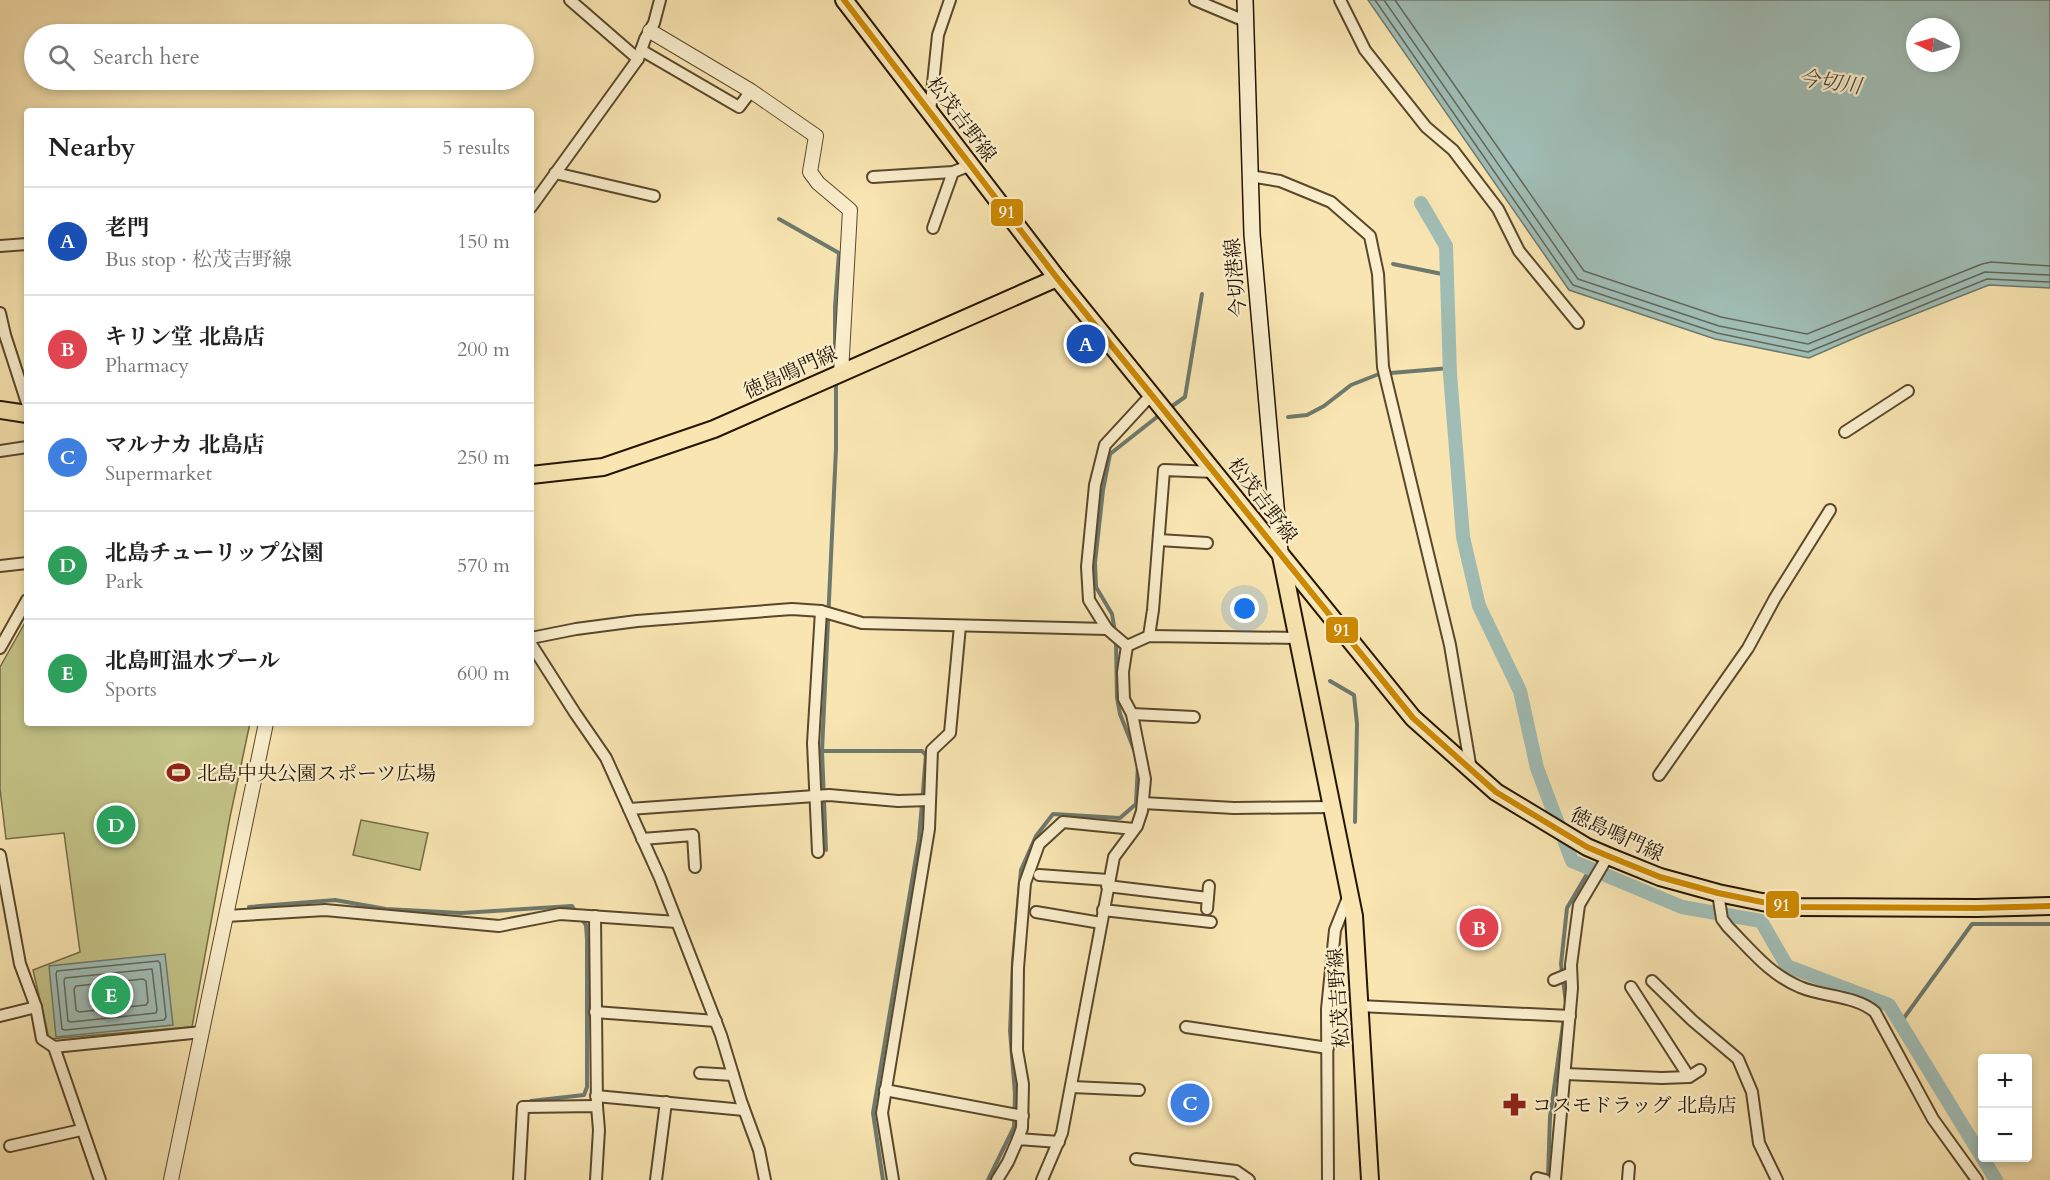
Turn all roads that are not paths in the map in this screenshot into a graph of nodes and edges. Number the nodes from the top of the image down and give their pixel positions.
1 (570, 0) edge
2 (660, 0) edge
3 (844, 0) edge
4 (950, 0) edge
5 (1195, 0) edge
6 (1245, 0) edge
7 (1340, 0) edge
8 (1245, 21) junction
9 (650, 31) junction
10 (639, 55) junction
11 (751, 91) junction
12 (930, 112) junction
13 (970, 165) junction
14 (953, 172) junction
15 (555, 173) junction
16 (1250, 176) junction
17 (873, 177) dead end
18 (654, 196) dead end
19 (534, 203) edge
20 (933, 228) dead end
21 (24, 244) edge
22 (0, 246) edge
23 (1057, 278) junction
24 (0, 313) edge
25 (1578, 323) dead end
26 (841, 373) junction
27 (1908, 391) dead end
28 (24, 394) edge
29 (1152, 394) junction
30 (0, 410) edge
31 (24, 414) edge
32 (1845, 432) dead end
33 (24, 447) edge
34 (0, 451) edge
35 (1215, 472) junction
36 (534, 475) edge
37 (1830, 510) dead end
38 (1159, 540) junction
39 (1207, 543) dead end
40 (1280, 552) junction
41 (24, 563) edge
42 (0, 566) edge
43 (24, 605) edge
44 (821, 611) junction
45 (960, 626) junction
46 (1107, 629) junction
47 (1149, 636) junction
48 (534, 637) edge
49 (1298, 638) junction
50 (1127, 646) junction
51 (0, 648) edge
52 (534, 649) edge
53 (1132, 714) junction
54 (1194, 717) dead end
55 (265, 726) edge
56 (1472, 770) junction
57 (1659, 775) dead end
58 (814, 796) junction
59 (930, 800) junction
60 (1143, 803) junction
61 (1333, 807) junction
62 (629, 809) junction
63 (1134, 830) junction
64 (642, 838) junction
65 (818, 852) dead end
66 (0, 855) edge
67 (1608, 856) junction
68 (695, 867) dead end
69 (1039, 875) dead end
70 (1108, 883) junction
71 (1350, 892) junction
72 (1718, 893) junction
73 (2050, 906) edge
74 (1207, 909) dead end
75 (1103, 910) junction
76 (1035, 912) dead end
77 (226, 916) junction
78 (595, 916) junction
79 (676, 922) junction
80 (1211, 922) dead end
81 (1101, 923) junction
82 (1571, 973) junction
83 (1554, 980) dead end
84 (1652, 981) dead end
85 (1630, 987) dead end
86 (1359, 1006) junction
87 (36, 1007) junction
88 (595, 1012) junction
89 (0, 1016) edge
90 (1570, 1016) junction
91 (716, 1021) junction
92 (1186, 1027) dead end
93 (202, 1032) junction
94 (54, 1047) junction
95 (1328, 1048) junction
96 (1700, 1070) dead end
97 (700, 1073) dead end
98 (1565, 1074) junction
99 (733, 1075) junction
100 (1689, 1077) junction
101 (1071, 1087) junction
102 (885, 1090) junction
103 (1139, 1090) dead end
104 (597, 1101) junction
105 (666, 1102) junction
106 (744, 1110) junction
107 (1023, 1116) junction
108 (81, 1130) junction
109 (1018, 1138) junction
110 (1059, 1142) junction
111 (10, 1146) dead end
112 (1136, 1159) dead end
113 (1629, 1167) dead end
114 (100, 1180) edge
115 (171, 1180) edge
116 (519, 1180) edge
117 (596, 1180) edge
118 (656, 1180) edge
119 (765, 1180) edge
120 (893, 1180) edge
121 (997, 1180) edge
122 (1044, 1180) edge
123 (1249, 1180) edge
124 (1328, 1180) edge
125 (1370, 1180) edge
126 (1555, 1180) edge
127 (1628, 1180) edge
128 (1777, 1180) edge
129 (1977, 1180) edge

1 - 10 street
2 - 9 street
3 - 12 main road, 松茂吉野線
4 - 12 street
5 - 8 street
6 - 8 main road, 今切港線
7 - 25 street
8 - 16 main road, 今切港線
9 - 10 street
9 - 11 street
10 - 11 street
10 - 15 street
11 - 26 street
12 - 13 main road, 松茂吉野線
13 - 14 street
13 - 23 main road, 松茂吉野線
14 - 17 street
14 - 20 street
15 - 18 street
15 - 19 street
16 - 40 main road, 今切港線
16 - 56 street
21 - 22 street
23 - 26 main road, 徳島鳴門線
23 - 29 main road, 松茂吉野線
24 - 28 street
26 - 36 main road, 徳島鳴門線
27 - 32 street
29 - 35 main road, 松茂吉野線
29 - 46 street
30 - 31 main road
33 - 34 street
35 - 38 street
35 - 40 main road, 松茂吉野線
37 - 57 street
38 - 39 street
38 - 47 street
40 - 49 main road, 松茂吉野線
40 - 56 main road, 徳島鳴門線
41 - 42 street
43 - 51 street
44 - 45 street
44 - 48 street
44 - 58 street
45 - 46 street
45 - 59 street
46 - 50 street
47 - 49 street
47 - 50 street
49 - 61 main road, 松茂吉野線
50 - 53 street
52 - 62 street
53 - 54 street
53 - 60 street
55 - 77 street
56 - 67 main road, 徳島鳴門線
58 - 59 street
58 - 62 street
58 - 65 street
59 - 102 street
60 - 61 street
60 - 63 street
61 - 71 main road, 松茂吉野線
62 - 64 street
63 - 70 street
63 - 107 street
64 - 68 street
64 - 79 street
66 - 87 street
67 - 72 main road, 徳島鳴門線
67 - 82 street
69 - 70 street
70 - 74 street
70 - 75 street
71 - 86 main road, 松茂吉野線
71 - 95 street
72 - 73 main road, 徳島鳴門線
72 - 129 street
75 - 80 street
75 - 81 street
76 - 81 street
77 - 78 street
77 - 93 street
78 - 79 street
78 - 88 street
79 - 91 street
81 - 101 street
82 - 83 street
82 - 90 street
84 - 128 street
85 - 100 street
86 - 90 street
86 - 125 main road, 松茂吉野線
87 - 89 street
87 - 94 street
88 - 91 street
88 - 104 street
90 - 98 street
91 - 99 street
92 - 95 street
93 - 94 street
93 - 115 street
94 - 108 street
95 - 124 street
96 - 100 street
97 - 99 street
98 - 100 street
98 - 126 street
99 - 106 street
101 - 103 street
101 - 110 street
102 - 107 street
102 - 120 street
104 - 105 street
104 - 116 street
104 - 117 street
105 - 106 street
105 - 118 street
106 - 119 street
107 - 109 street
108 - 111 street
108 - 114 street
109 - 110 street
109 - 121 street
110 - 122 street
112 - 123 street
113 - 127 street

